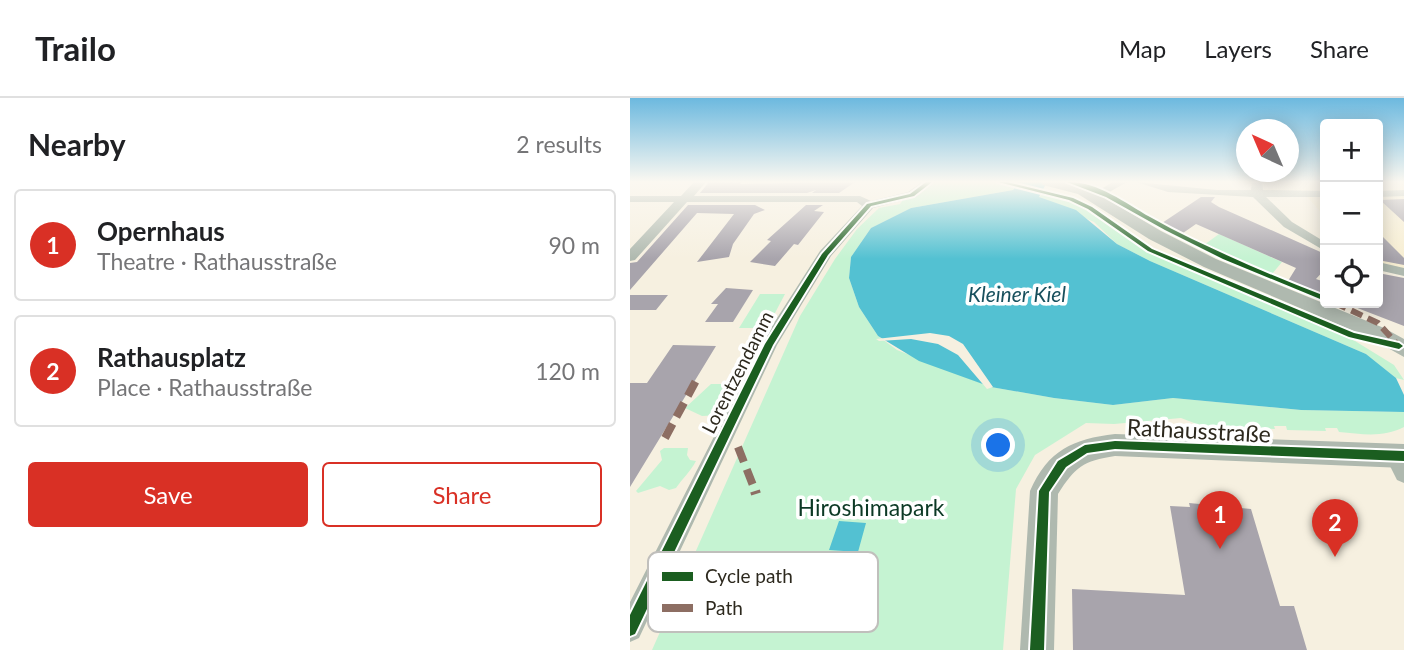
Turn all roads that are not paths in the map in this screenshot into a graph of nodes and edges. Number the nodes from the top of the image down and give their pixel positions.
1 (676, 208) edge
2 (867, 208) edge
3 (1111, 208) edge
4 (1275, 208) edge
5 (1321, 245) edge
6 (630, 257) edge
7 (1383, 267) edge
8 (1404, 272) edge
9 (1404, 349) edge
10 (1401, 462) edge
11 (668, 552) edge
12 (648, 592) edge
13 (630, 629) edge
14 (1037, 650) edge

1 - 6 street
2 - 11 street, Lorentzendamm
3 - 9 street
4 - 5 street
7 - 8 street
10 - 14 street, Rathausstraße
12 - 13 street, Lorentzendamm

